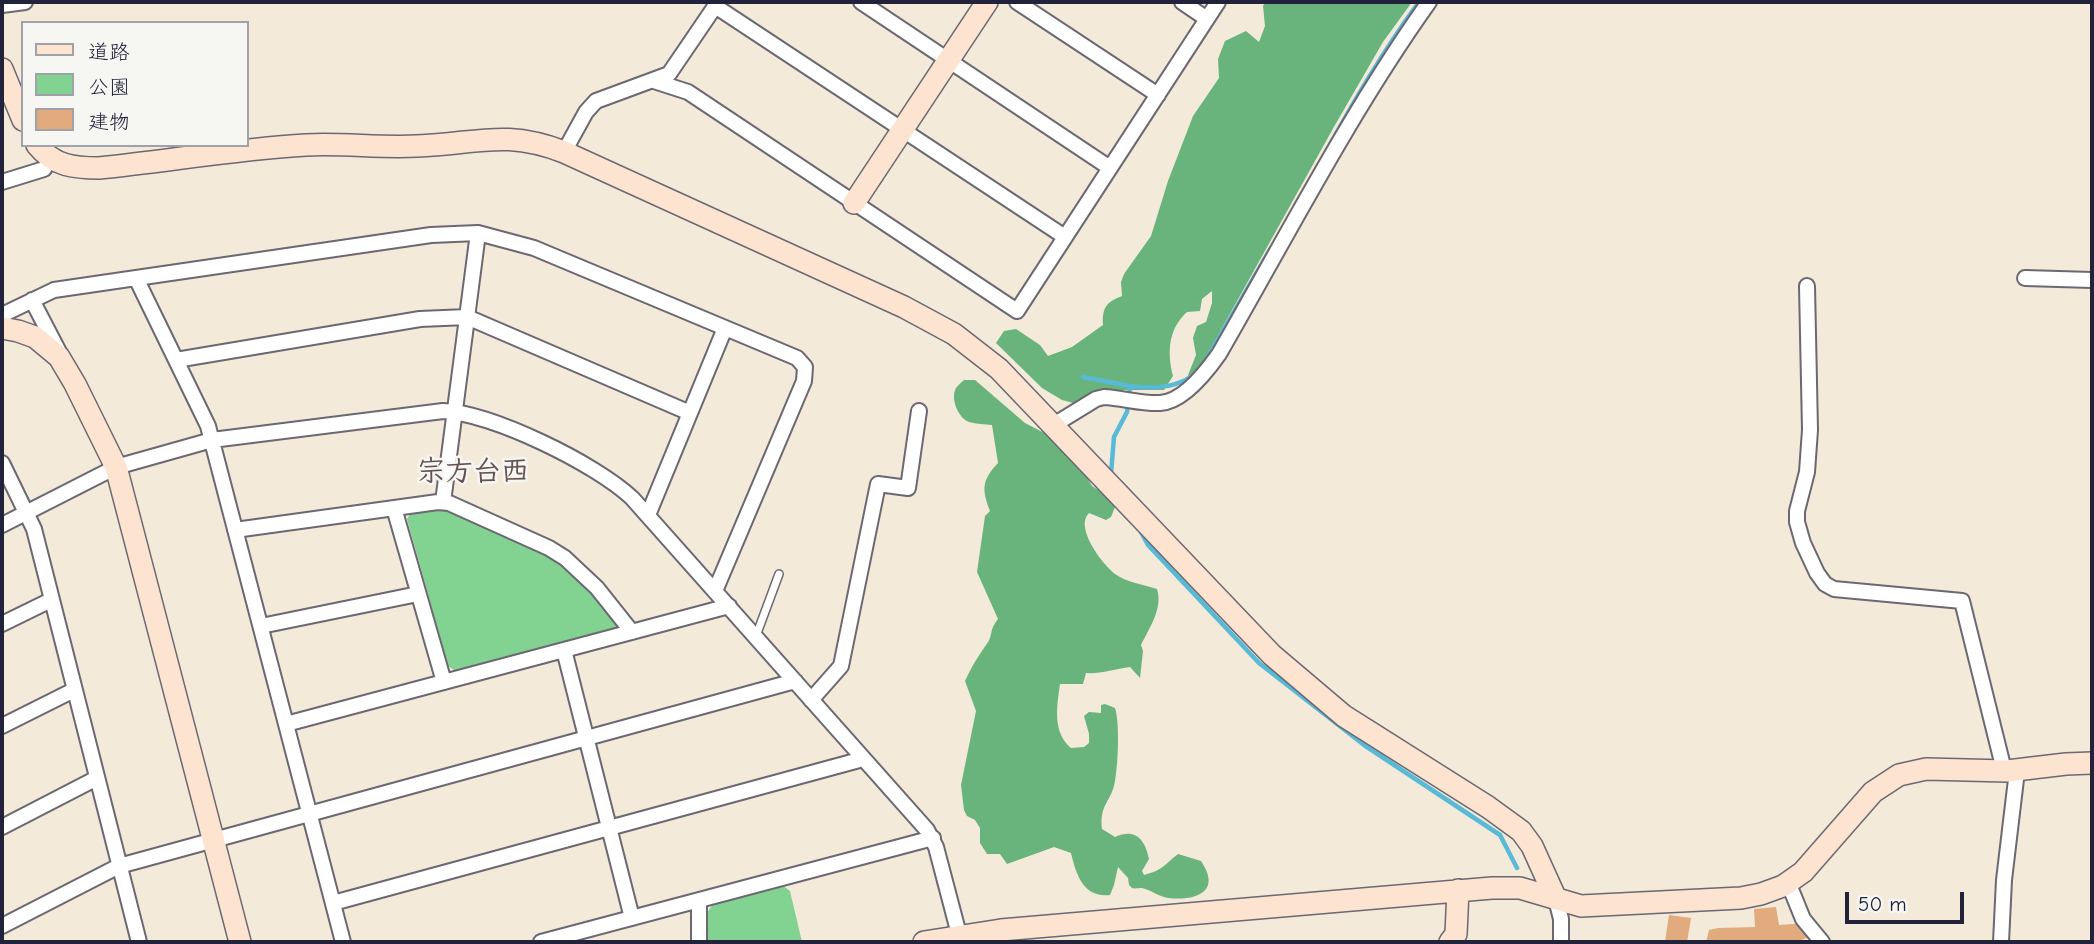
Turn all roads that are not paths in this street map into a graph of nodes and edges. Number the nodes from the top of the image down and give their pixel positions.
1 (25, 2) edge
2 (861, 2) edge
3 (987, 2) edge
4 (1017, 2) edge
5 (1182, 2) edge
6 (1218, 2) edge
7 (1429, 2) edge
8 (717, 4) edge
9 (2, 5) edge
10 (1207, 19) junction
11 (948, 60) junction
12 (2, 69) edge
13 (654, 81) junction
14 (1158, 94) junction
15 (21, 115) edge
16 (902, 130) junction
17 (43, 152) edge
18 (564, 152) junction
19 (1110, 168) junction
20 (2, 183) edge
21 (854, 203) junction
22 (478, 233) junction
23 (1065, 237) junction
24 (135, 278) junction
25 (2025, 278) dead end
26 (2092, 280) edge
27 (1807, 286) dead end
28 (32, 300) junction
29 (2, 315) edge
30 (467, 317) junction
31 (2, 328) edge
32 (725, 328) junction
33 (176, 360) junction
34 (75, 384) junction
35 (919, 411) dead end
36 (455, 412) junction
37 (690, 413) junction
38 (1052, 426) junction
39 (212, 440) junction
40 (2, 463) edge
41 (116, 467) junction
42 (443, 502) junction
43 (394, 508) junction
44 (27, 512) junction
45 (648, 515) junction
46 (2, 525) edge
47 (235, 530) junction
48 (779, 574) dead end
49 (715, 591) junction
50 (418, 594) junction
51 (51, 600) junction
52 (729, 606) junction
53 (2, 624) edge
54 (261, 626) junction
55 (632, 632) junction
56 (755, 636) junction
57 (564, 650) junction
58 (795, 681) junction
59 (444, 682) junction
60 (74, 690) junction
61 (811, 700) junction
62 (286, 724) junction
63 (2, 726) edge
64 (586, 738) junction
65 (863, 759) junction
66 (2092, 763) edge
67 (2009, 766) junction
68 (97, 778) junction
69 (310, 814) junction
70 (2, 827) edge
71 (609, 828) junction
72 (933, 838) junction
73 (215, 840) junction
74 (119, 866) junction
75 (1788, 883) junction
76 (1458, 891) junction
77 (1556, 899) junction
78 (699, 900) junction
79 (333, 903) junction
80 (632, 918) junction
81 (2, 926) edge
82 (960, 939) edge
83 (240, 941) edge
84 (139, 942) edge
85 (343, 942) edge
86 (541, 942) edge
87 (699, 942) edge
88 (924, 942) edge
89 (1450, 942) edge
90 (1561, 942) edge
91 (1822, 942) edge
92 (2001, 942) edge

1 - 9 street
2 - 11 street
3 - 11 street
4 - 14 street
5 - 10 street
6 - 10 street
7 - 38 street
8 - 13 street
8 - 16 street
10 - 14 street
11 - 16 street
11 - 19 street
12 - 15 street
13 - 18 street
13 - 21 street
14 - 19 street
16 - 21 street
16 - 23 street
17 - 18 street
17 - 20 street
18 - 38 street
19 - 23 street
21 - 23 street
22 - 24 street
22 - 30 street
22 - 32 street
24 - 28 street
24 - 33 street
25 - 26 street
27 - 67 street
28 - 29 street
28 - 34 street
30 - 33 street
30 - 36 street
30 - 37 street
31 - 34 street
32 - 37 street
32 - 49 street
33 - 39 street
34 - 41 street
35 - 61 street
36 - 39 street
36 - 42 street
36 - 45 street
37 - 45 street
38 - 77 street
39 - 41 street
39 - 47 street
40 - 44 street
41 - 44 street
41 - 73 street
42 - 43 street
42 - 55 street
43 - 47 street
43 - 50 street
44 - 46 street
44 - 51 street
45 - 49 street
47 - 54 street
48 - 56 lane
49 - 52 street
50 - 54 street
50 - 59 street
51 - 53 street
51 - 60 street
52 - 55 street
52 - 56 street
54 - 62 street
55 - 57 street
56 - 58 street
57 - 59 street
57 - 64 street
58 - 61 street
58 - 64 street
59 - 62 street
60 - 63 street
60 - 68 street
61 - 65 street
62 - 69 street
64 - 69 street
64 - 71 street
65 - 71 street
65 - 72 street
66 - 67 street
67 - 75 street
67 - 92 street
68 - 70 street
68 - 74 street
69 - 73 street
69 - 79 street
71 - 79 street
71 - 80 street
72 - 78 street
72 - 82 street
73 - 74 street
73 - 83 street
74 - 81 street
74 - 84 street
75 - 77 street
75 - 91 street
76 - 77 street
76 - 82 street
76 - 89 street
77 - 90 street
78 - 80 street
78 - 87 street
79 - 85 street
80 - 86 street
82 - 88 street

